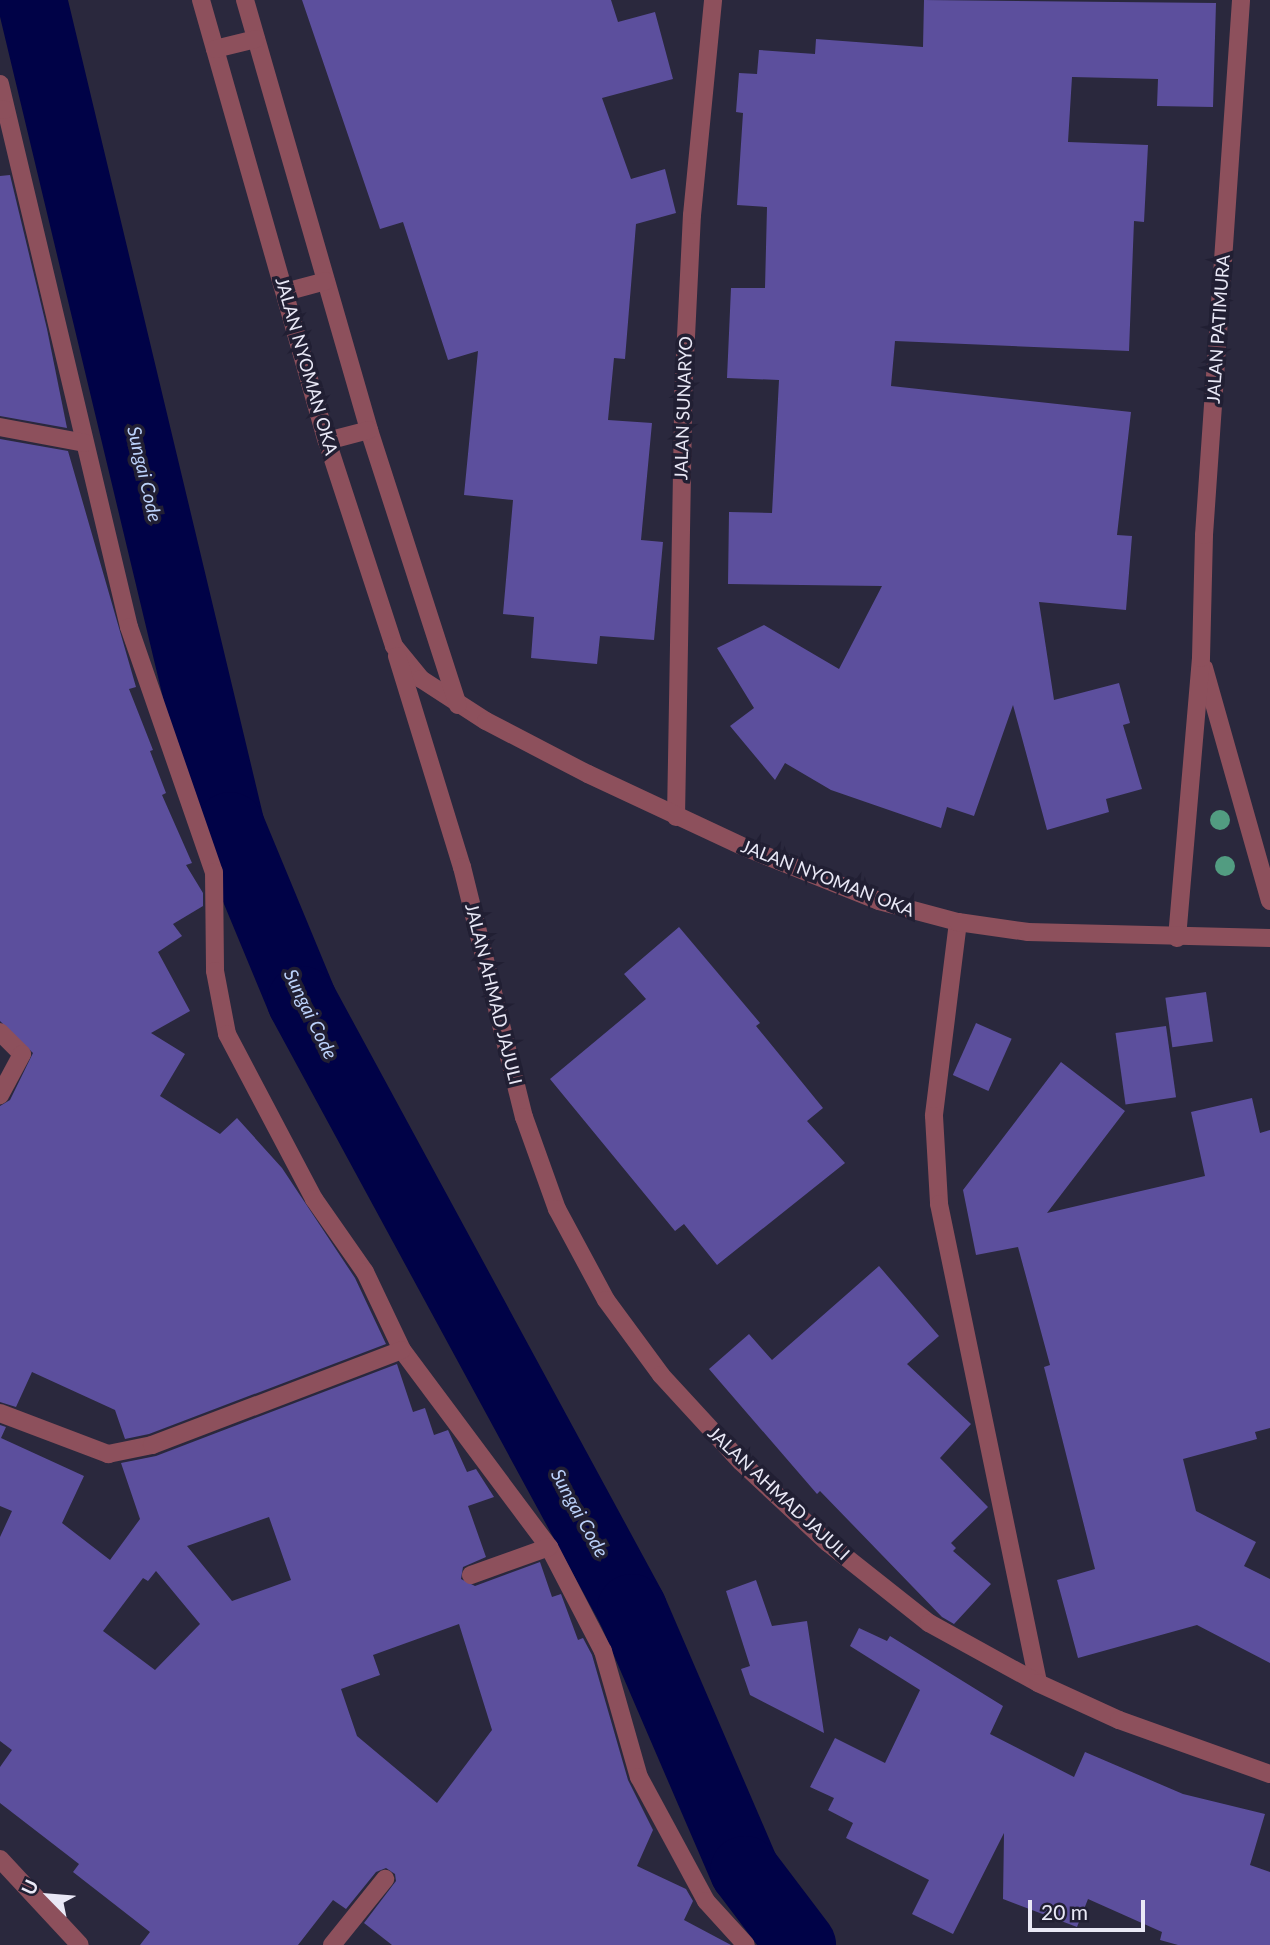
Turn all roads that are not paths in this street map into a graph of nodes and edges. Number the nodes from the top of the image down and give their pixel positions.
1 (201, 0) edge
2 (245, 0) edge
3 (713, 0) edge
4 (1241, 0) edge
5 (256, 39) junction
6 (215, 49) junction
7 (0, 84) edge
8 (2, 109) edge
9 (326, 281) junction
10 (285, 292) junction
11 (0, 427) edge
12 (369, 430) junction
13 (327, 441) junction
14 (85, 443) junction
15 (394, 646) junction
16 (1201, 658) junction
17 (458, 705) junction
18 (676, 817) junction
19 (1270, 901) edge
20 (958, 922) junction
21 (1177, 938) junction
22 (1270, 938) edge
23 (0, 1032) edge
24 (0, 1095) edge
25 (402, 1350) junction
26 (0, 1413) edge
27 (550, 1547) junction
28 (471, 1575) dead end
29 (1038, 1683) junction
30 (1270, 1774) edge
31 (0, 1859) edge
32 (384, 1879) dead end
33 (80, 1945) edge
34 (332, 1945) edge
35 (746, 1945) edge

1 - 6 street, JALAN NYOMAN OKA
2 - 5 street
3 - 18 street, JALAN SUNARYO
4 - 16 street, JALAN PATIMURA
5 - 6 street
5 - 9 street
6 - 10 street, JALAN NYOMAN OKA
7 - 8 street
8 - 14 street
9 - 10 street
9 - 12 street
10 - 13 street, JALAN NYOMAN OKA
11 - 14 street
12 - 13 street
12 - 17 street
13 - 15 street, JALAN NYOMAN OKA
14 - 25 street
15 - 17 street, JALAN NYOMAN OKA
15 - 29 street, JALAN AHMAD JAJULI
16 - 19 street, JALAN PATIMURA
16 - 21 street, JALAN PATIMURA
17 - 18 street, JALAN NYOMAN OKA
18 - 20 street, JALAN NYOMAN OKA
20 - 21 street, JALAN NYOMAN OKA
20 - 29 street
21 - 22 street, JALAN NYOMAN OKA
23 - 24 street
25 - 26 street
25 - 27 street
27 - 28 street
27 - 35 street
29 - 30 street, JALAN AHMAD JAJULI
31 - 33 street
32 - 34 street

